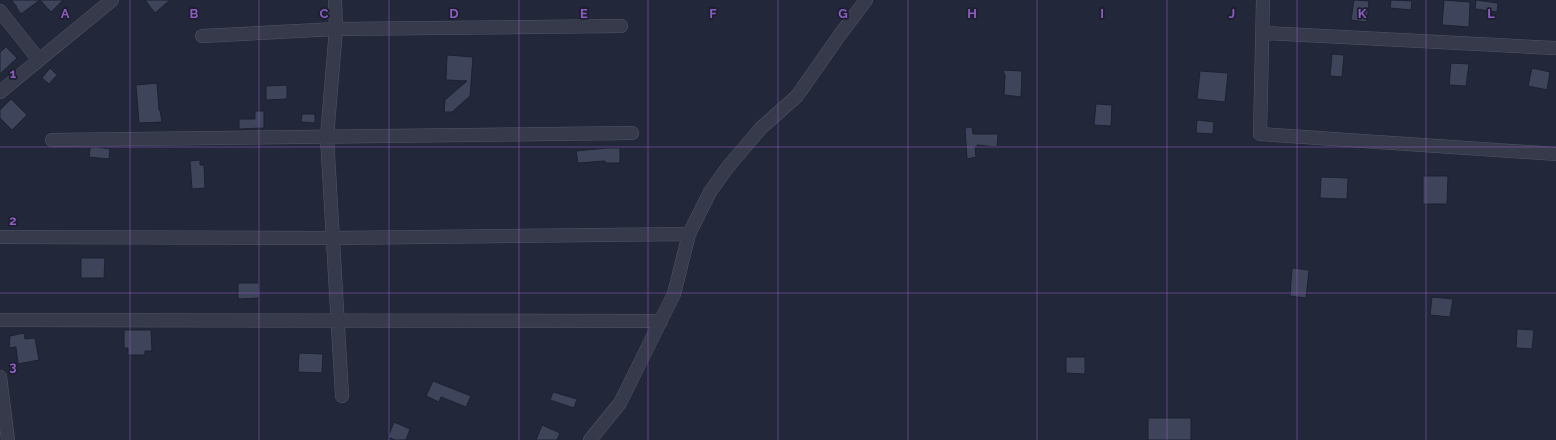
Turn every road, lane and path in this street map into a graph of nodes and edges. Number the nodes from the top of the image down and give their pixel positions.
1 (112, 0) edge
2 (335, 0) edge
3 (866, 0) edge
4 (1263, 0) edge
5 (0, 11) edge
6 (621, 26) dead end
7 (336, 29) junction
8 (1263, 33) junction
9 (202, 36) dead end
10 (1554, 48) dead end
11 (39, 60) junction
12 (0, 92) edge
13 (632, 133) dead end
14 (327, 137) junction
15 (52, 140) dead end
16 (1556, 154) edge
17 (689, 234) junction
18 (0, 237) edge
19 (333, 238) junction
20 (0, 320) edge
21 (338, 320) junction
22 (661, 321) junction
23 (0, 377) edge
24 (342, 396) dead end
25 (8, 440) edge
26 (590, 440) edge

1 - 11 street
2 - 7 street
3 - 17 street
4 - 8 street
5 - 11 street
6 - 7 street
7 - 9 street
7 - 14 street
8 - 10 street
8 - 16 street
11 - 12 street
13 - 14 street
14 - 15 street
14 - 19 street
17 - 19 street
17 - 22 street
18 - 19 street
19 - 21 street
20 - 21 street
21 - 22 street
21 - 24 street
22 - 26 street
23 - 25 street

